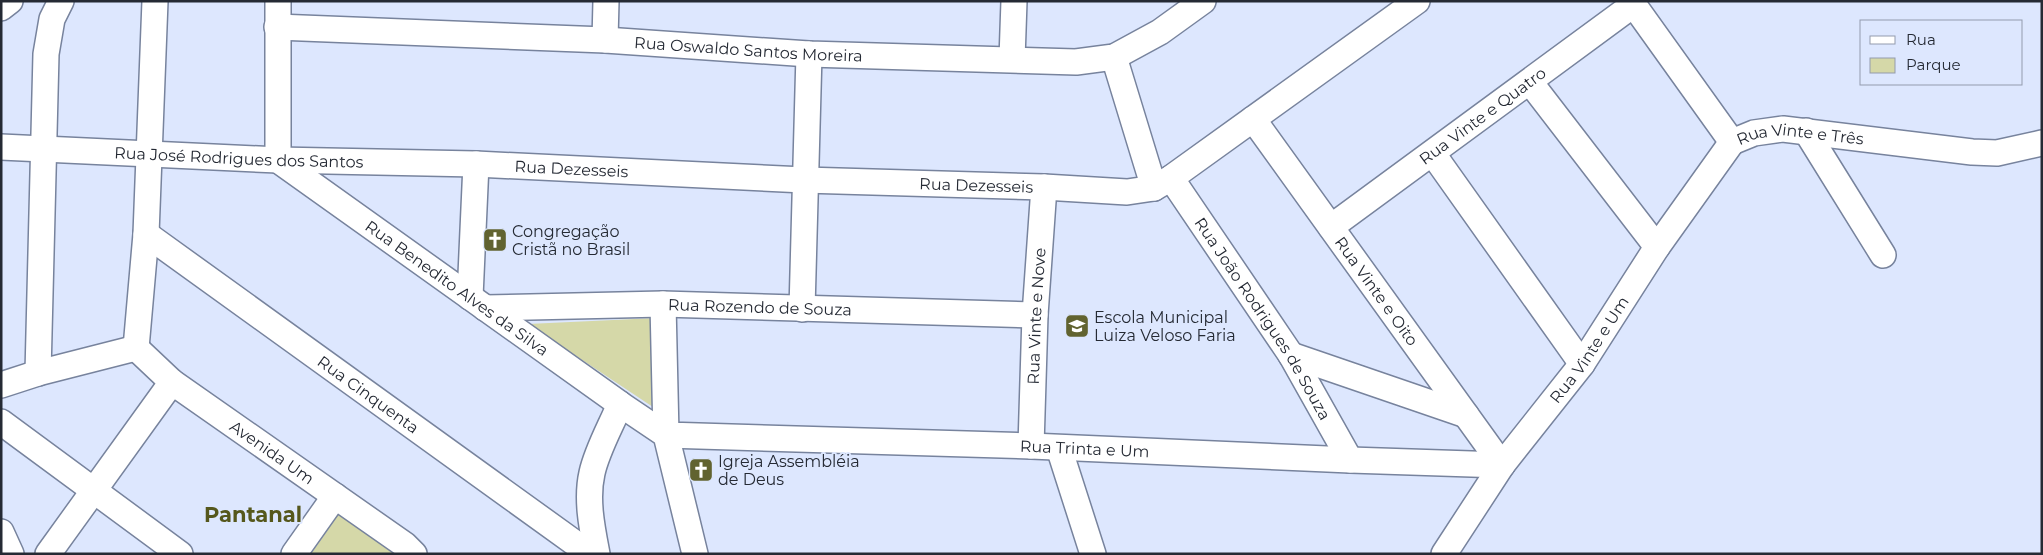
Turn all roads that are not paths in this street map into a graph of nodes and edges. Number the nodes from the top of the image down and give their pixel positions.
1 (10, 1) edge
2 (61, 1) edge
3 (155, 1) edge
4 (278, 1) edge
5 (606, 1) edge
6 (1014, 1) edge
7 (1204, 1) edge
8 (1417, 1) edge
9 (1632, 3) edge
10 (1, 8) edge
11 (277, 27) junction
12 (605, 40) junction
13 (808, 54) junction
14 (1114, 58) junction
15 (1012, 59) junction
16 (1530, 82) junction
17 (1252, 119) junction
18 (1806, 130) junction
19 (1732, 142) junction
20 (2042, 143) edge
21 (1, 147) edge
22 (42, 150) junction
23 (150, 154) junction
24 (1433, 154) junction
25 (278, 160) junction
26 (476, 164) junction
27 (804, 180) junction
28 (1162, 183) junction
29 (1044, 187) junction
30 (1331, 227) junction
31 (146, 234) junction
32 (1657, 247) junction
33 (1883, 255) dead end
34 (478, 303) junction
35 (664, 304) junction
36 (802, 309) junction
37 (1035, 315) junction
38 (136, 348) junction
39 (1291, 356) junction
40 (1582, 364) junction
41 (38, 373) junction
42 (172, 382) junction
43 (1, 385) edge
44 (620, 404) junction
45 (1466, 415) junction
46 (1, 422) edge
47 (666, 434) junction
48 (1030, 446) junction
49 (1059, 448) junction
50 (1350, 460) junction
51 (1502, 465) junction
52 (96, 491) junction
53 (335, 496) junction
54 (1, 532) edge
55 (11, 554) edge
56 (48, 554) edge
57 (180, 554) edge
58 (294, 554) edge
59 (414, 554) edge
60 (590, 554) edge
61 (597, 554) edge
62 (695, 554) edge
63 (1093, 554) edge
64 (1444, 554) edge

1 - 10 street
2 - 22 street
3 - 23 street
4 - 11 street
5 - 12 street
6 - 15 street
7 - 14 street, Rua Oswaldo Santos Moreira
8 - 17 street, Rua Dezesseis
9 - 16 street, Rua Vinte e Quatro
9 - 19 street, Rua Vinte e Três
11 - 12 street, Rua Oswaldo Santos Moreira
11 - 25 street
12 - 13 street, Rua Oswaldo Santos Moreira
13 - 15 street, Rua Oswaldo Santos Moreira
13 - 27 street
14 - 15 street, Rua Oswaldo Santos Moreira
14 - 28 street, Rua João Rodrigues de Souza
16 - 24 street, Rua Vinte e Quatro
16 - 32 street
17 - 28 street, Rua Dezesseis
17 - 30 street, Rua Vinte e Oito
18 - 19 street, Rua Vinte e Três
18 - 20 street, Rua Vinte e Três
18 - 33 street
19 - 32 street, Rua Vinte e Um
21 - 22 street, Rua José Rodrigues dos Santos
22 - 23 street, Rua José Rodrigues dos Santos
22 - 41 street
23 - 25 street, Rua José Rodrigues dos Santos
23 - 31 street
24 - 30 street, Rua Vinte e Quatro
24 - 40 street
25 - 26 street, Rua José Rodrigues dos Santos
25 - 34 street, Rua Benedito Alves da Silva
26 - 27 street, Rua Dezesseis
26 - 34 street
27 - 29 street, Rua Dezesseis
27 - 36 street
28 - 29 street, Rua Dezesseis
28 - 39 street, Rua João Rodrigues de Souza
29 - 37 street, Rua Vinte e Nove
30 - 45 street, Rua Vinte e Oito
31 - 38 street
31 - 60 street, Rua Cinquenta
32 - 40 street, Rua Vinte e Um
34 - 35 street, Rua Rozendo de Souza
34 - 44 street, Rua Benedito Alves da Silva
35 - 36 street, Rua Rozendo de Souza
35 - 47 street
36 - 37 street, Rua Rozendo de Souza
37 - 48 street, Rua Vinte e Nove
38 - 41 street
38 - 42 street, Avenida Um
39 - 45 street
39 - 50 street, Rua João Rodrigues de Souza
40 - 51 street, Rua Vinte e Um
41 - 43 street
42 - 52 street
42 - 53 street, Avenida Um
44 - 47 street, Rua Benedito Alves da Silva
44 - 61 street
45 - 51 street, Rua Vinte e Oito
46 - 52 street
47 - 48 street, Rua Trinta e Um
47 - 62 street
48 - 49 street, Rua Trinta e Um
49 - 50 street, Rua Trinta e Um
49 - 63 street
50 - 51 street, Rua Trinta e Um
51 - 64 street, Rua Vinte e Um
52 - 56 street
52 - 57 street
53 - 58 street
53 - 59 street, Avenida Um
54 - 55 street

